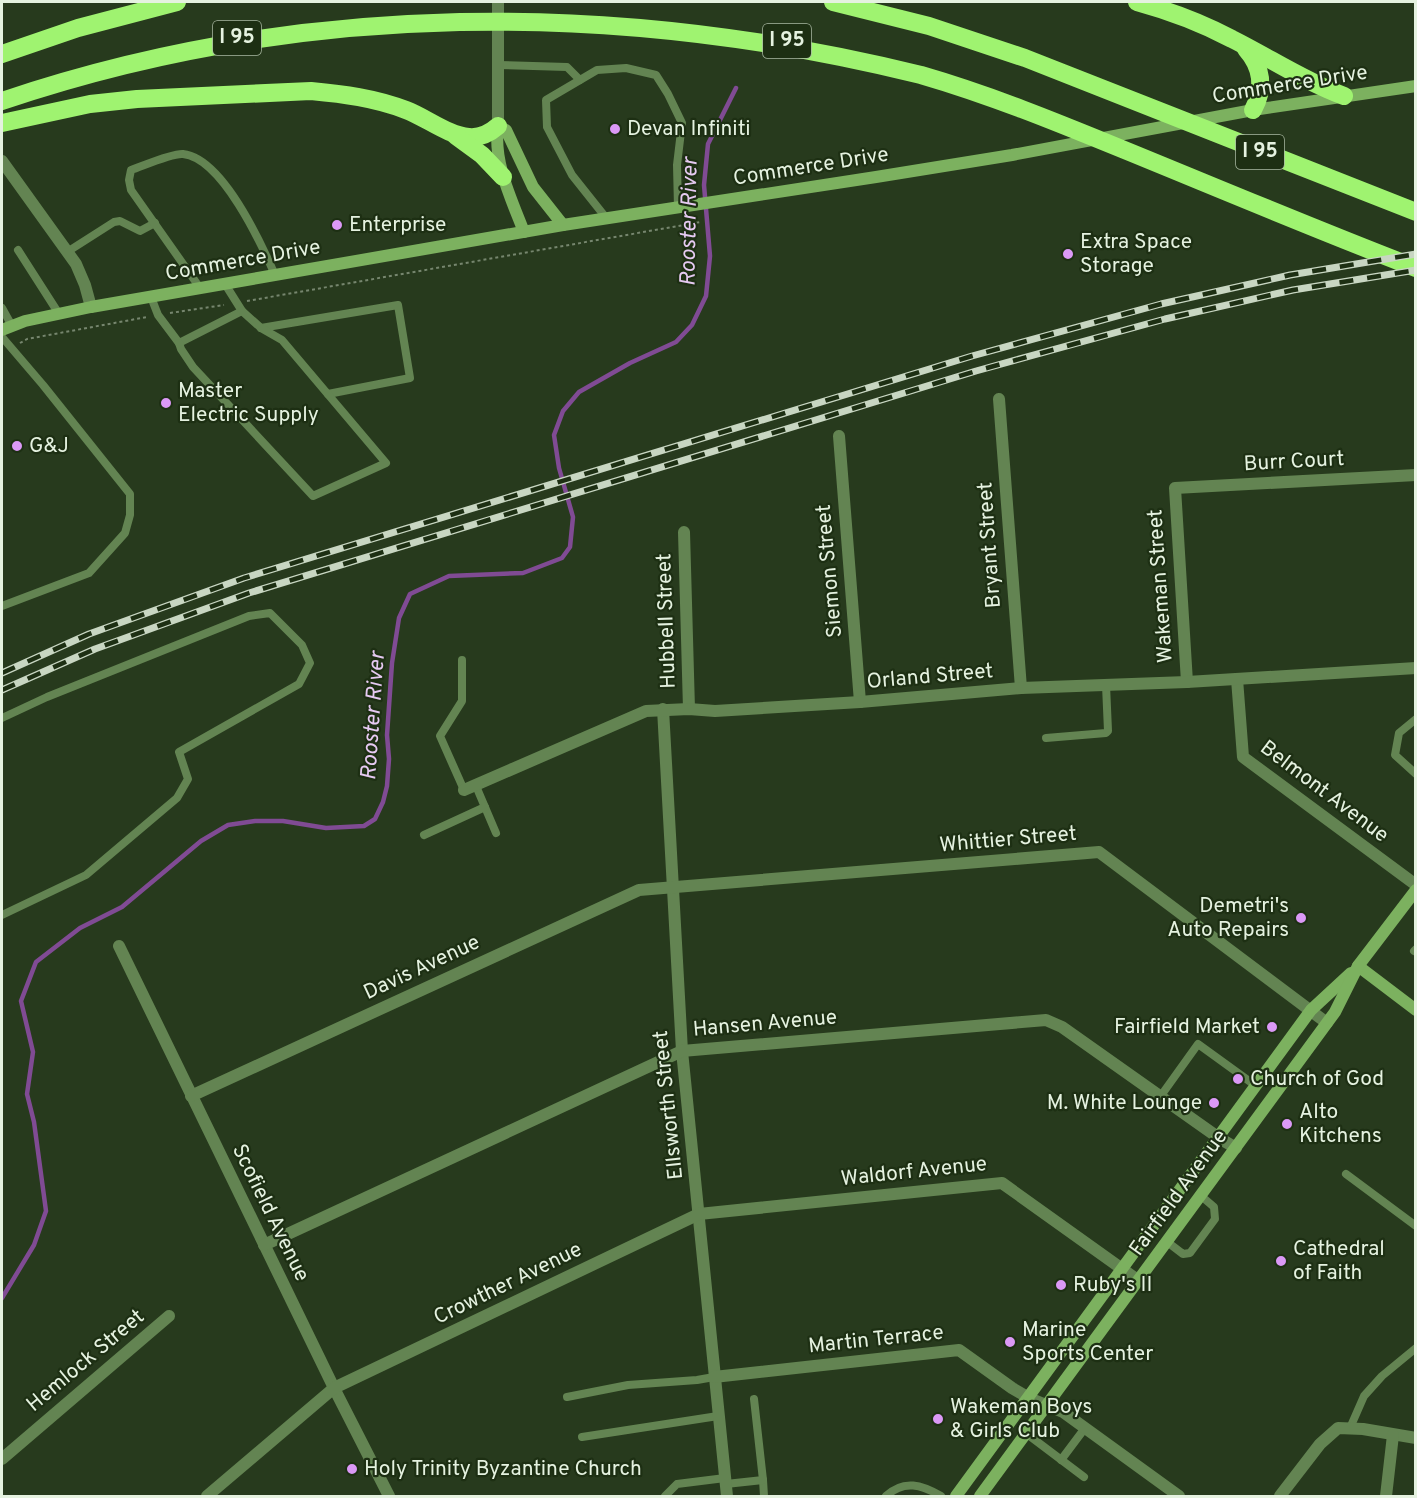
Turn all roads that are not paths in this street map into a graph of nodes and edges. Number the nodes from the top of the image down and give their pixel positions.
1 (177, 2) edge
2 (498, 2) edge
3 (833, 2) edge
4 (1137, 2) edge
5 (1234, 39) junction
6 (2, 54) edge
7 (497, 65) junction
8 (580, 80) junction
9 (1416, 86) edge
10 (1344, 96) junction
11 (2, 101) edge
12 (1253, 110) junction
13 (2, 123) edge
14 (498, 126) junction
15 (445, 129) junction
16 (2, 161) edge
17 (503, 177) junction
18 (684, 207) junction
19 (1416, 212) edge
20 (607, 219) junction
21 (155, 223) junction
22 (563, 225) junction
23 (524, 232) junction
24 (18, 250) dead end
25 (67, 252) junction
26 (1416, 268) edge
27 (275, 275) junction
28 (225, 284) junction
29 (200, 288) junction
30 (151, 297) junction
31 (91, 307) junction
32 (240, 307) junction
33 (2, 308) edge
34 (59, 314) junction
35 (7, 328) edge
36 (261, 328) junction
37 (2, 337) edge
38 (179, 343) junction
39 (328, 394) junction
40 (999, 399) dead end
41 (839, 436) dead end
42 (1416, 475) edge
43 (1174, 488) joint
44 (684, 532) dead end
45 (2, 606) edge
46 (462, 660) dead end
47 (1416, 668) edge
48 (1237, 679) junction
49 (1187, 682) junction
50 (1106, 685) junction
51 (1021, 688) junction
52 (860, 702) junction
53 (663, 709) junction
54 (689, 709) junction
55 (2, 718) edge
56 (1416, 719) edge
57 (1046, 738) dead end
58 (1416, 774) edge
59 (470, 788) junction
60 (485, 807) junction
61 (496, 833) dead end
62 (424, 835) dead end
63 (1416, 885) edge
64 (672, 887) junction
65 (1416, 890) edge
66 (2, 915) edge
67 (119, 946) dead end
68 (1358, 966) junction
69 (1311, 1010) junction
70 (1416, 1010) edge
71 (1327, 1023) junction
72 (682, 1051) junction
73 (1256, 1086) junction
74 (191, 1096) junction
75 (1160, 1096) junction
76 (1219, 1138) junction
77 (1236, 1148) junction
78 (1346, 1174) dead end
79 (1200, 1195) junction
80 (699, 1214) junction
81 (1416, 1227) edge
82 (1166, 1241) junction
83 (264, 1245) junction
84 (1123, 1268) junction
85 (1139, 1281) junction
86 (169, 1317) dead end
87 (1416, 1348) edge
88 (714, 1377) junction
89 (334, 1388) junction
90 (567, 1397) dead end
91 (1029, 1398) junction
92 (754, 1400) dead end
93 (1048, 1406) junction
94 (718, 1416) junction
95 (1084, 1428) junction
96 (1350, 1428) junction
97 (1027, 1434) junction
98 (1393, 1435) junction
99 (582, 1437) dead end
100 (1416, 1438) edge
101 (2, 1459) edge
102 (1061, 1460) junction
103 (1084, 1477) dead end
104 (763, 1480) junction
105 (726, 1486) edge
106 (207, 1497) edge
107 (389, 1497) edge
108 (665, 1497) edge
109 (764, 1497) edge
110 (886, 1497) edge
111 (941, 1497) edge
112 (956, 1497) edge
113 (980, 1497) edge
114 (1179, 1497) edge
115 (1280, 1497) edge
116 (1386, 1497) edge

1 - 6 highway
2 - 7 street
3 - 19 highway, I 95
4 - 5 highway
5 - 10 highway
5 - 12 highway
7 - 8 lane
7 - 14 street
8 - 18 lane
8 - 20 lane
9 - 10 main road, Commerce Drive
10 - 12 main road, Commerce Drive
11 - 26 highway, I 95
12 - 18 main road, Commerce Drive
13 - 15 highway
14 - 15 highway
14 - 17 main road
14 - 22 main road
15 - 17 highway
16 - 25 street
17 - 23 main road
18 - 20 main road, Commerce Drive
20 - 22 main road, Commerce Drive
21 - 25 lane
21 - 27 lane
21 - 29 lane
22 - 23 main road, Commerce Drive
23 - 27 main road, Commerce Drive
24 - 34 lane
25 - 31 street
27 - 28 main road, Commerce Drive
28 - 29 main road, Commerce Drive
28 - 32 lane
29 - 30 main road, Commerce Drive
30 - 31 main road, Commerce Drive
30 - 38 lane
31 - 34 main road, Commerce Drive
32 - 36 lane
32 - 38 lane
33 - 35 lane
34 - 35 main road, Commerce Drive
36 - 39 lane
36 - 39 lane
37 - 45 lane
38 - 39 lane
40 - 51 street, Bryant Street
41 - 52 street, Siemon Street
42 - 43 street, Burr Court
43 - 49 street, Wakeman Street
44 - 54 street, Hubbell Street
46 - 59 lane
47 - 48 street, Orland Street
48 - 49 street, Orland Street
48 - 63 street, Belmont Avenue
49 - 50 street, Orland Street
50 - 51 street, Orland Street
50 - 57 lane
51 - 52 street, Orland Street
52 - 54 street, Orland Street
53 - 54 street, Orland Street
53 - 59 street, Orland Street
53 - 64 street, Ellsworth Street
55 - 66 lane
56 - 58 lane
59 - 60 lane
60 - 61 lane
60 - 62 lane
64 - 69 street, Whittier Street
64 - 72 street, Ellsworth Street
64 - 74 street, Davis Avenue
65 - 68 main road, Fairfield Avenue
67 - 74 street, Scofield Avenue
68 - 69 main road, Fairfield Avenue
68 - 70 main road
68 - 71 main road, Fairfield Avenue
69 - 71 street, Whittier Street
69 - 73 main road, Fairfield Avenue
71 - 77 main road, Fairfield Avenue
72 - 75 street, Hansen Avenue
72 - 80 street, Ellsworth Street
72 - 83 street, Hansen Avenue
73 - 75 lane
73 - 76 main road, Fairfield Avenue
74 - 83 street, Scofield Avenue
75 - 76 street, Hansen Avenue
76 - 77 street, Hansen Avenue
76 - 84 main road, Fairfield Avenue
77 - 79 main road, Fairfield Avenue
78 - 81 lane
79 - 82 main road, Fairfield Avenue
79 - 82 lane
80 - 84 street, Waldorf Avenue
80 - 88 street, Ellsworth Street
80 - 89 street, Crowther Avenue
82 - 85 main road, Fairfield Avenue
83 - 89 street, Scofield Avenue
84 - 85 street, Waldorf Avenue
84 - 91 main road, Fairfield Avenue
85 - 93 main road, Fairfield Avenue
86 - 101 street, Hemlock Street
87 - 96 lane
88 - 90 lane
88 - 91 street, Martin Terrace
88 - 94 street, Ellsworth Street
89 - 106 street, Crowther Avenue
89 - 107 street, Scofield Avenue
91 - 93 street, Martin Terrace
91 - 112 main road, Fairfield Avenue
92 - 104 lane
93 - 95 street, Martin Terrace
93 - 97 main road, Fairfield Avenue
94 - 99 lane
94 - 105 street, Ellsworth Street
95 - 102 lane
95 - 114 street, Martin Terrace
96 - 98 street
96 - 115 street
97 - 102 lane
97 - 113 main road, Fairfield Avenue
98 - 100 street
98 - 116 street
102 - 103 lane
104 - 105 lane
104 - 109 lane
105 - 108 lane
110 - 111 lane

